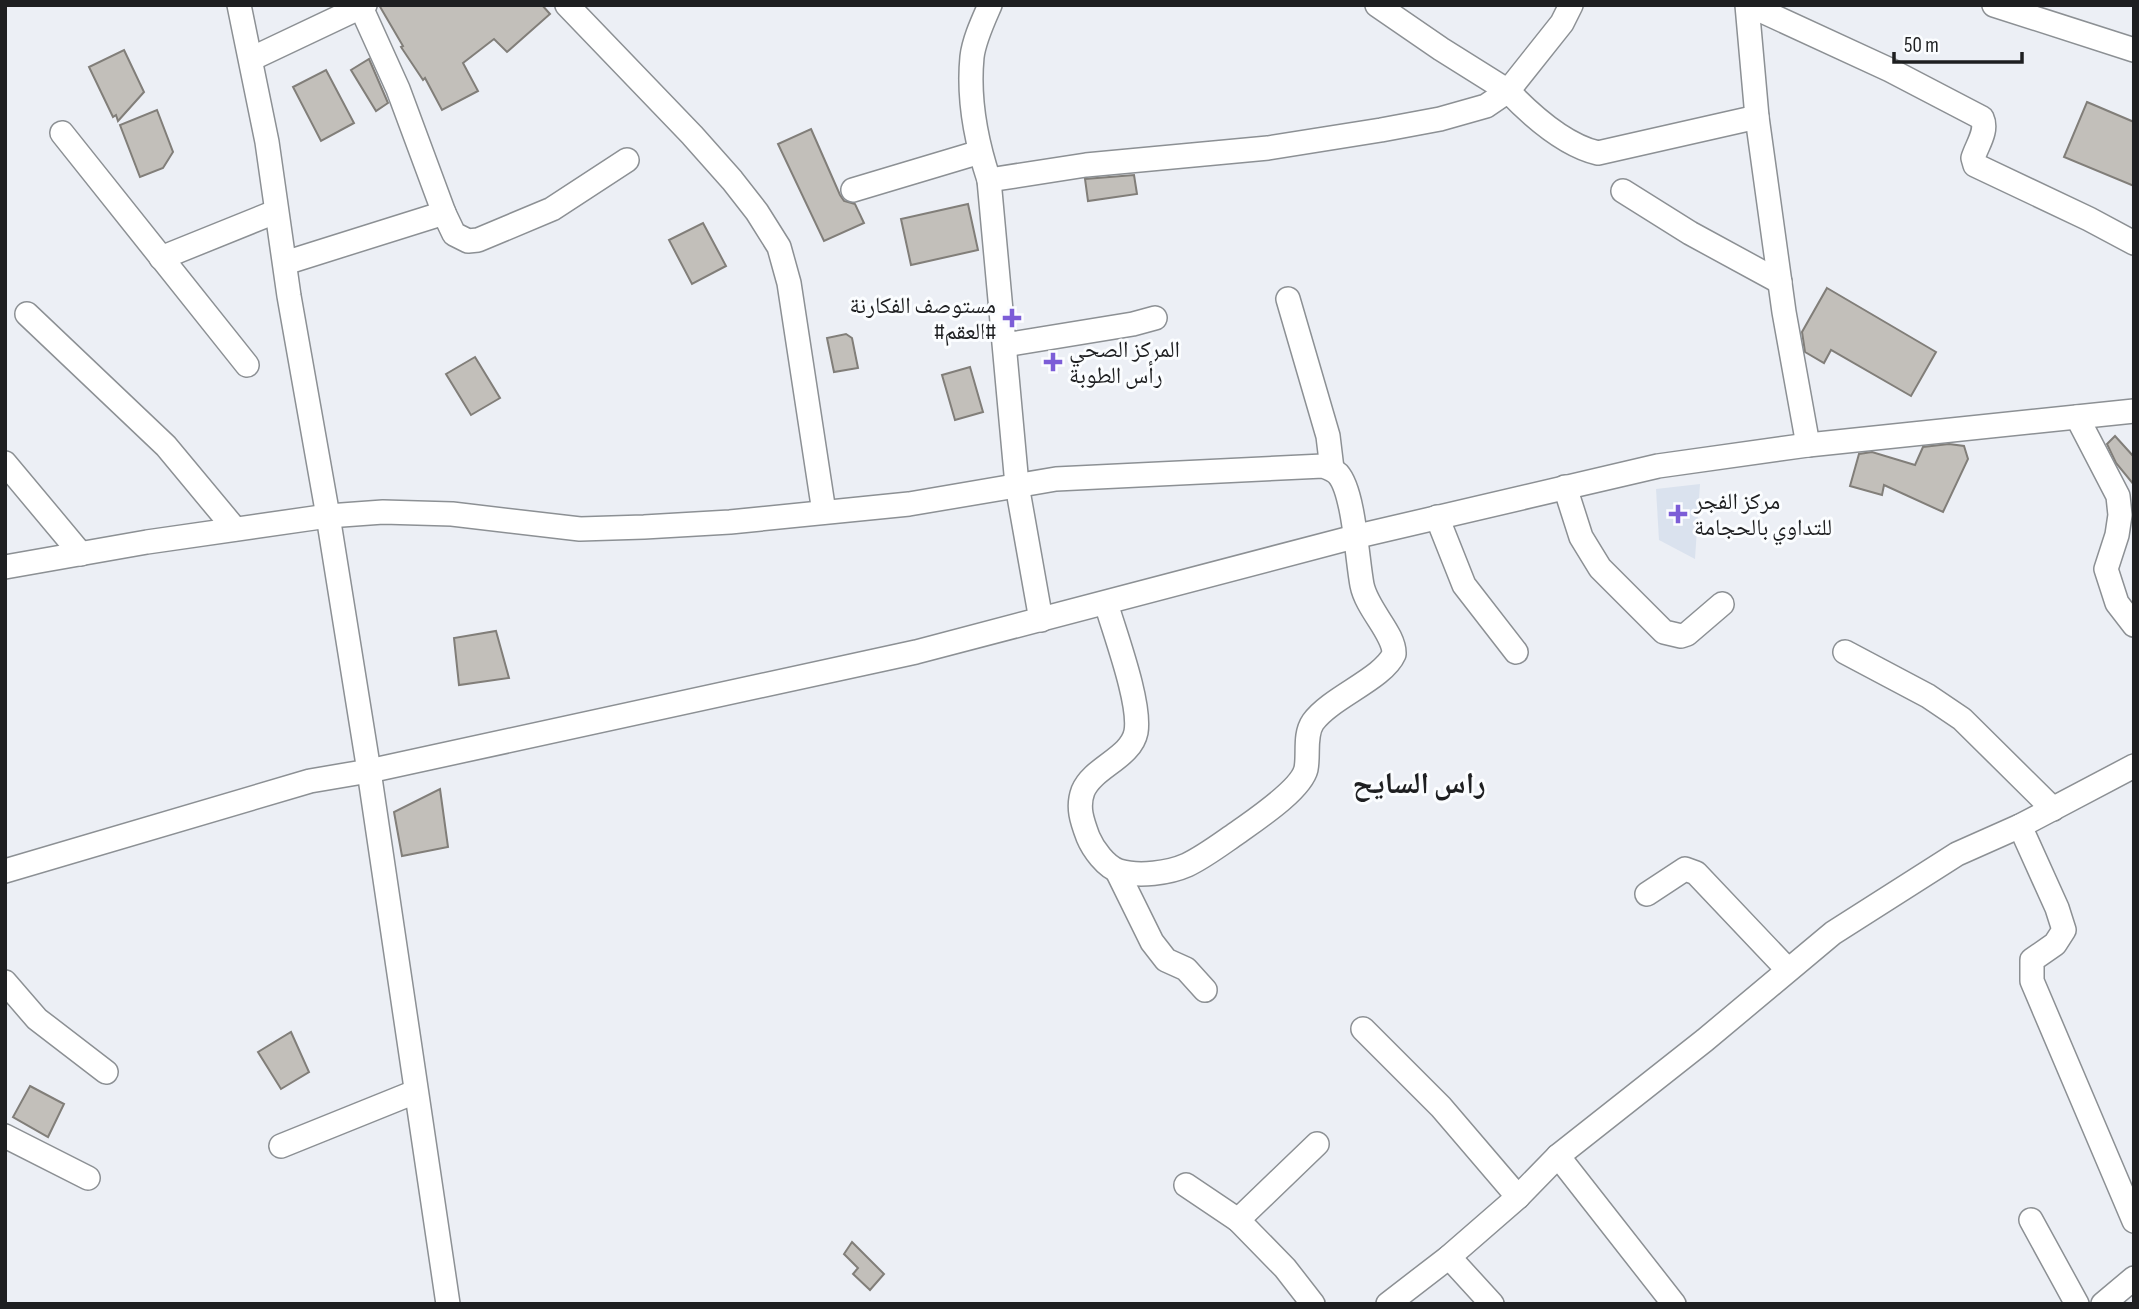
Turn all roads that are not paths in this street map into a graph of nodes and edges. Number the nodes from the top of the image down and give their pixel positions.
1 (239, 5) edge
2 (567, 5) edge
3 (990, 5) edge
4 (1377, 5) edge
5 (1571, 5) edge
6 (1748, 5) edge
7 (1994, 5) edge
8 (362, 6) edge
9 (2134, 50) edge
10 (250, 59) junction
11 (1508, 91) junction
12 (1757, 117) junction
13 (61, 133) dead end
14 (980, 152) junction
15 (627, 160) dead end
16 (989, 180) junction
17 (853, 190) dead end
18 (1623, 191) dead end
19 (275, 212) junction
20 (444, 213) junction
21 (2134, 243) edge
22 (161, 258) junction
23 (285, 263) junction
24 (1780, 282) junction
25 (1288, 299) dead end
26 (27, 314) dead end
27 (1155, 318) dead end
28 (1005, 345) junction
29 (247, 365) dead end
30 (2134, 411) edge
31 (2077, 417) junction
32 (1808, 444) junction
33 (5, 463) edge
34 (1332, 469) junction
35 (1017, 485) junction
36 (1565, 487) junction
37 (824, 512) junction
38 (328, 516) junction
39 (1437, 517) junction
40 (235, 529) junction
41 (1354, 537) junction
42 (81, 554) junction
43 (5, 566) edge
44 (1106, 603) junction
45 (1722, 604) dead end
46 (1041, 620) junction
47 (2134, 625) edge
48 (1516, 652) dead end
49 (1845, 652) dead end
50 (2134, 766) edge
51 (369, 771) junction
52 (2053, 809) junction
53 (2020, 826) junction
54 (5, 871) edge
55 (1117, 871) junction
56 (1647, 894) dead end
57 (1788, 970) junction
58 (5, 982) edge
59 (1205, 990) dead end
60 (1363, 1029) dead end
61 (106, 1072) dead end
62 (415, 1092) junction
63 (5, 1136) edge
64 (1317, 1144) dead end
65 (281, 1146) dead end
66 (1558, 1156) junction
67 (88, 1178) dead end
68 (1186, 1185) dead end
69 (1518, 1197) junction
70 (1238, 1220) junction
71 (2031, 1220) dead end
72 (2134, 1221) edge
73 (1449, 1257) junction
74 (2130, 1287) edge
75 (448, 1304) edge
76 (1314, 1304) edge
77 (1388, 1304) edge
78 (1492, 1304) edge
79 (1674, 1304) edge
80 (2077, 1304) edge
81 (2103, 1304) edge

1 - 10 street
2 - 37 street
3 - 14 street
4 - 11 street
5 - 11 street
6 - 12 street
6 - 21 street
7 - 9 street
8 - 10 street
8 - 20 street
10 - 19 street
11 - 12 street
11 - 16 street
12 - 24 street
13 - 22 street
14 - 16 street
14 - 17 street
15 - 20 street
16 - 28 street
18 - 24 street
19 - 22 street
19 - 23 street
20 - 23 street
22 - 29 street
23 - 38 street
24 - 32 street
25 - 34 street
26 - 40 street
27 - 28 street
28 - 35 street
30 - 31 street
31 - 32 street
31 - 47 street
32 - 36 street
33 - 42 street
34 - 35 street
34 - 41 street
35 - 37 street
35 - 46 street
36 - 39 street
36 - 45 street
37 - 38 street
38 - 40 street
38 - 51 street
39 - 41 street
39 - 48 street
40 - 42 street
41 - 44 street
41 - 55 street
42 - 43 street
44 - 46 street
44 - 55 street
46 - 51 street
49 - 52 street
50 - 52 street
51 - 54 street
51 - 62 street
52 - 53 street
53 - 57 street
53 - 72 street
55 - 59 street
56 - 57 street
57 - 66 street
58 - 61 street
60 - 69 street
62 - 65 street
62 - 75 street
63 - 67 street
64 - 70 street
66 - 69 street
66 - 79 street
68 - 70 street
69 - 73 street
70 - 76 street
71 - 80 street
73 - 77 street
73 - 78 street
74 - 81 street

